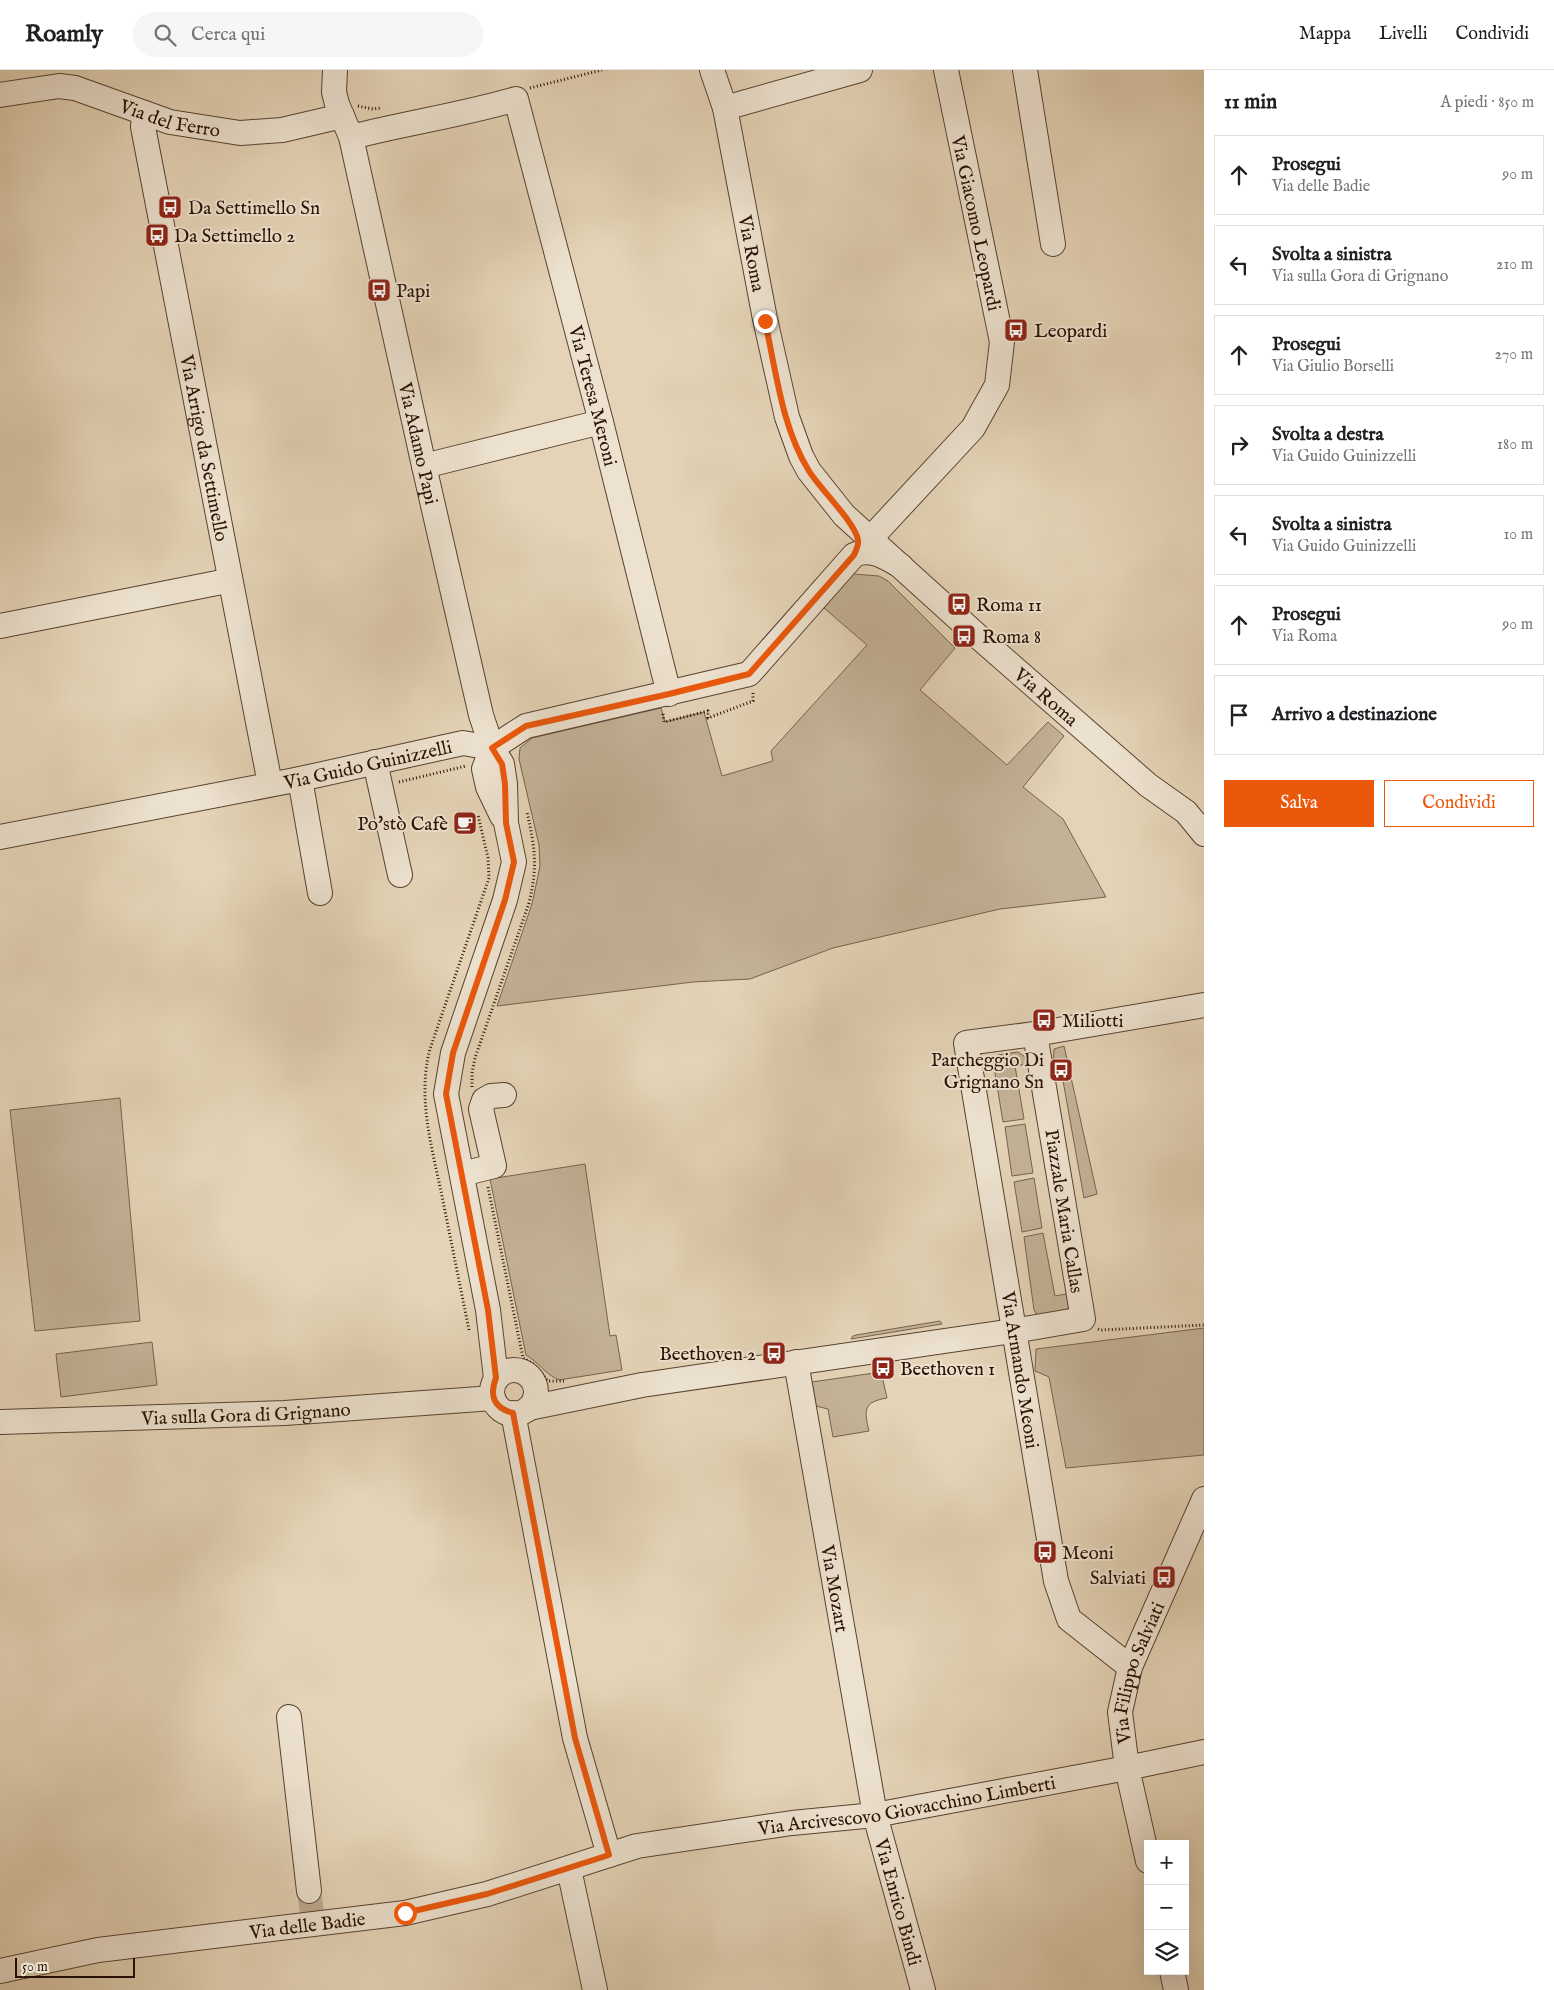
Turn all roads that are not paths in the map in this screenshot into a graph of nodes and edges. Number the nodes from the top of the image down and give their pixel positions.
1 (712, 70) edge
2 (860, 70) edge
3 (946, 70) edge
4 (1025, 70) edge
5 (334, 81) edge
6 (0, 95) edge
7 (725, 108) junction
8 (144, 113) junction
9 (342, 116) junction
10 (352, 137) junction
11 (1053, 244) dead end
12 (601, 422) junction
13 (424, 466) junction
14 (862, 547) junction
15 (230, 579) junction
16 (0, 626) edge
17 (665, 700) junction
18 (492, 748) junction
19 (375, 762) junction
20 (300, 779) junction
21 (270, 784) junction
22 (1179, 807) junction
23 (1204, 812) edge
24 (1204, 834) edge
25 (0, 837) edge
26 (400, 875) dead end
27 (320, 893) dead end
28 (1204, 1005) edge
29 (1035, 1034) junction
30 (504, 1095) dead end
31 (473, 1171) junction
32 (1013, 1331) junction
33 (796, 1362) junction
34 (501, 1382) junction
35 (526, 1404) junction
36 (0, 1422) edge
37 (1204, 1499) edge
38 (1130, 1667) junction
39 (289, 1717) dead end
40 (1204, 1752) edge
41 (1127, 1768) junction
42 (875, 1815) junction
43 (1144, 1842) edge
44 (609, 1855) junction
45 (569, 1869) junction
46 (312, 1909) junction
47 (0, 1971) edge
48 (1173, 1975) edge
49 (595, 1990) edge
50 (923, 1990) edge
51 (1176, 1990) edge

1 - 7 street, Via Roma
2 - 7 street
3 - 14 street, Via Giacomo Leopardi
4 - 11 street
5 - 9 street, Via Adamo Papi
6 - 8 street, Via del Ferro
7 - 14 street, Via Roma
8 - 9 street, Via del Ferro
8 - 15 street, Via Arrigo da Settimello
9 - 10 street, Via Adamo Papi
10 - 12 street, Via Teresa Meroni
10 - 13 street, Via Adamo Papi
12 - 13 street
12 - 17 street, Via Teresa Meroni
13 - 18 street, Via Adamo Papi
14 - 17 street
14 - 22 street, Via Roma
15 - 16 street
15 - 21 street, Via Arrigo da Settimello
17 - 18 street
18 - 19 street, Via Guido Guinizzelli
18 - 31 street
19 - 20 street, Via Guido Guinizzelli
19 - 26 street
20 - 21 street, Via Guido Guinizzelli
20 - 27 street
21 - 25 street, Via Guido Guinizzelli
22 - 23 street, Via Roma
22 - 24 street, Via Roma
28 - 29 street
29 - 32 street, Piazzale Maria Callas
29 - 32 street, Via Armando Meoni
30 - 31 street
31 - 34 street
32 - 33 street, Piazzale Maria Callas
32 - 38 street, Via Armando Meoni
33 - 35 street, Piazzale Maria Callas
33 - 42 street, Via Mozart
34 - 35 street
34 - 35 street
34 - 36 street, Via sulla Gora di Grignano
35 - 44 street
37 - 38 street, Via Filippo Salviati
38 - 41 street, Via Filippo Salviati
39 - 46 street
40 - 41 street, Via Arcivescovo Giovacchino Limberti
41 - 42 street, Via Arcivescovo Giovacchino Limberti
41 - 43 street, Via Filippo Salviati
42 - 44 street, Via Arcivescovo Giovacchino Limberti
42 - 50 street, Via Enrico Bindi
44 - 45 street, Via delle Badie
45 - 46 street, Via delle Badie
45 - 49 street
46 - 47 street, Via delle Badie
48 - 51 street

